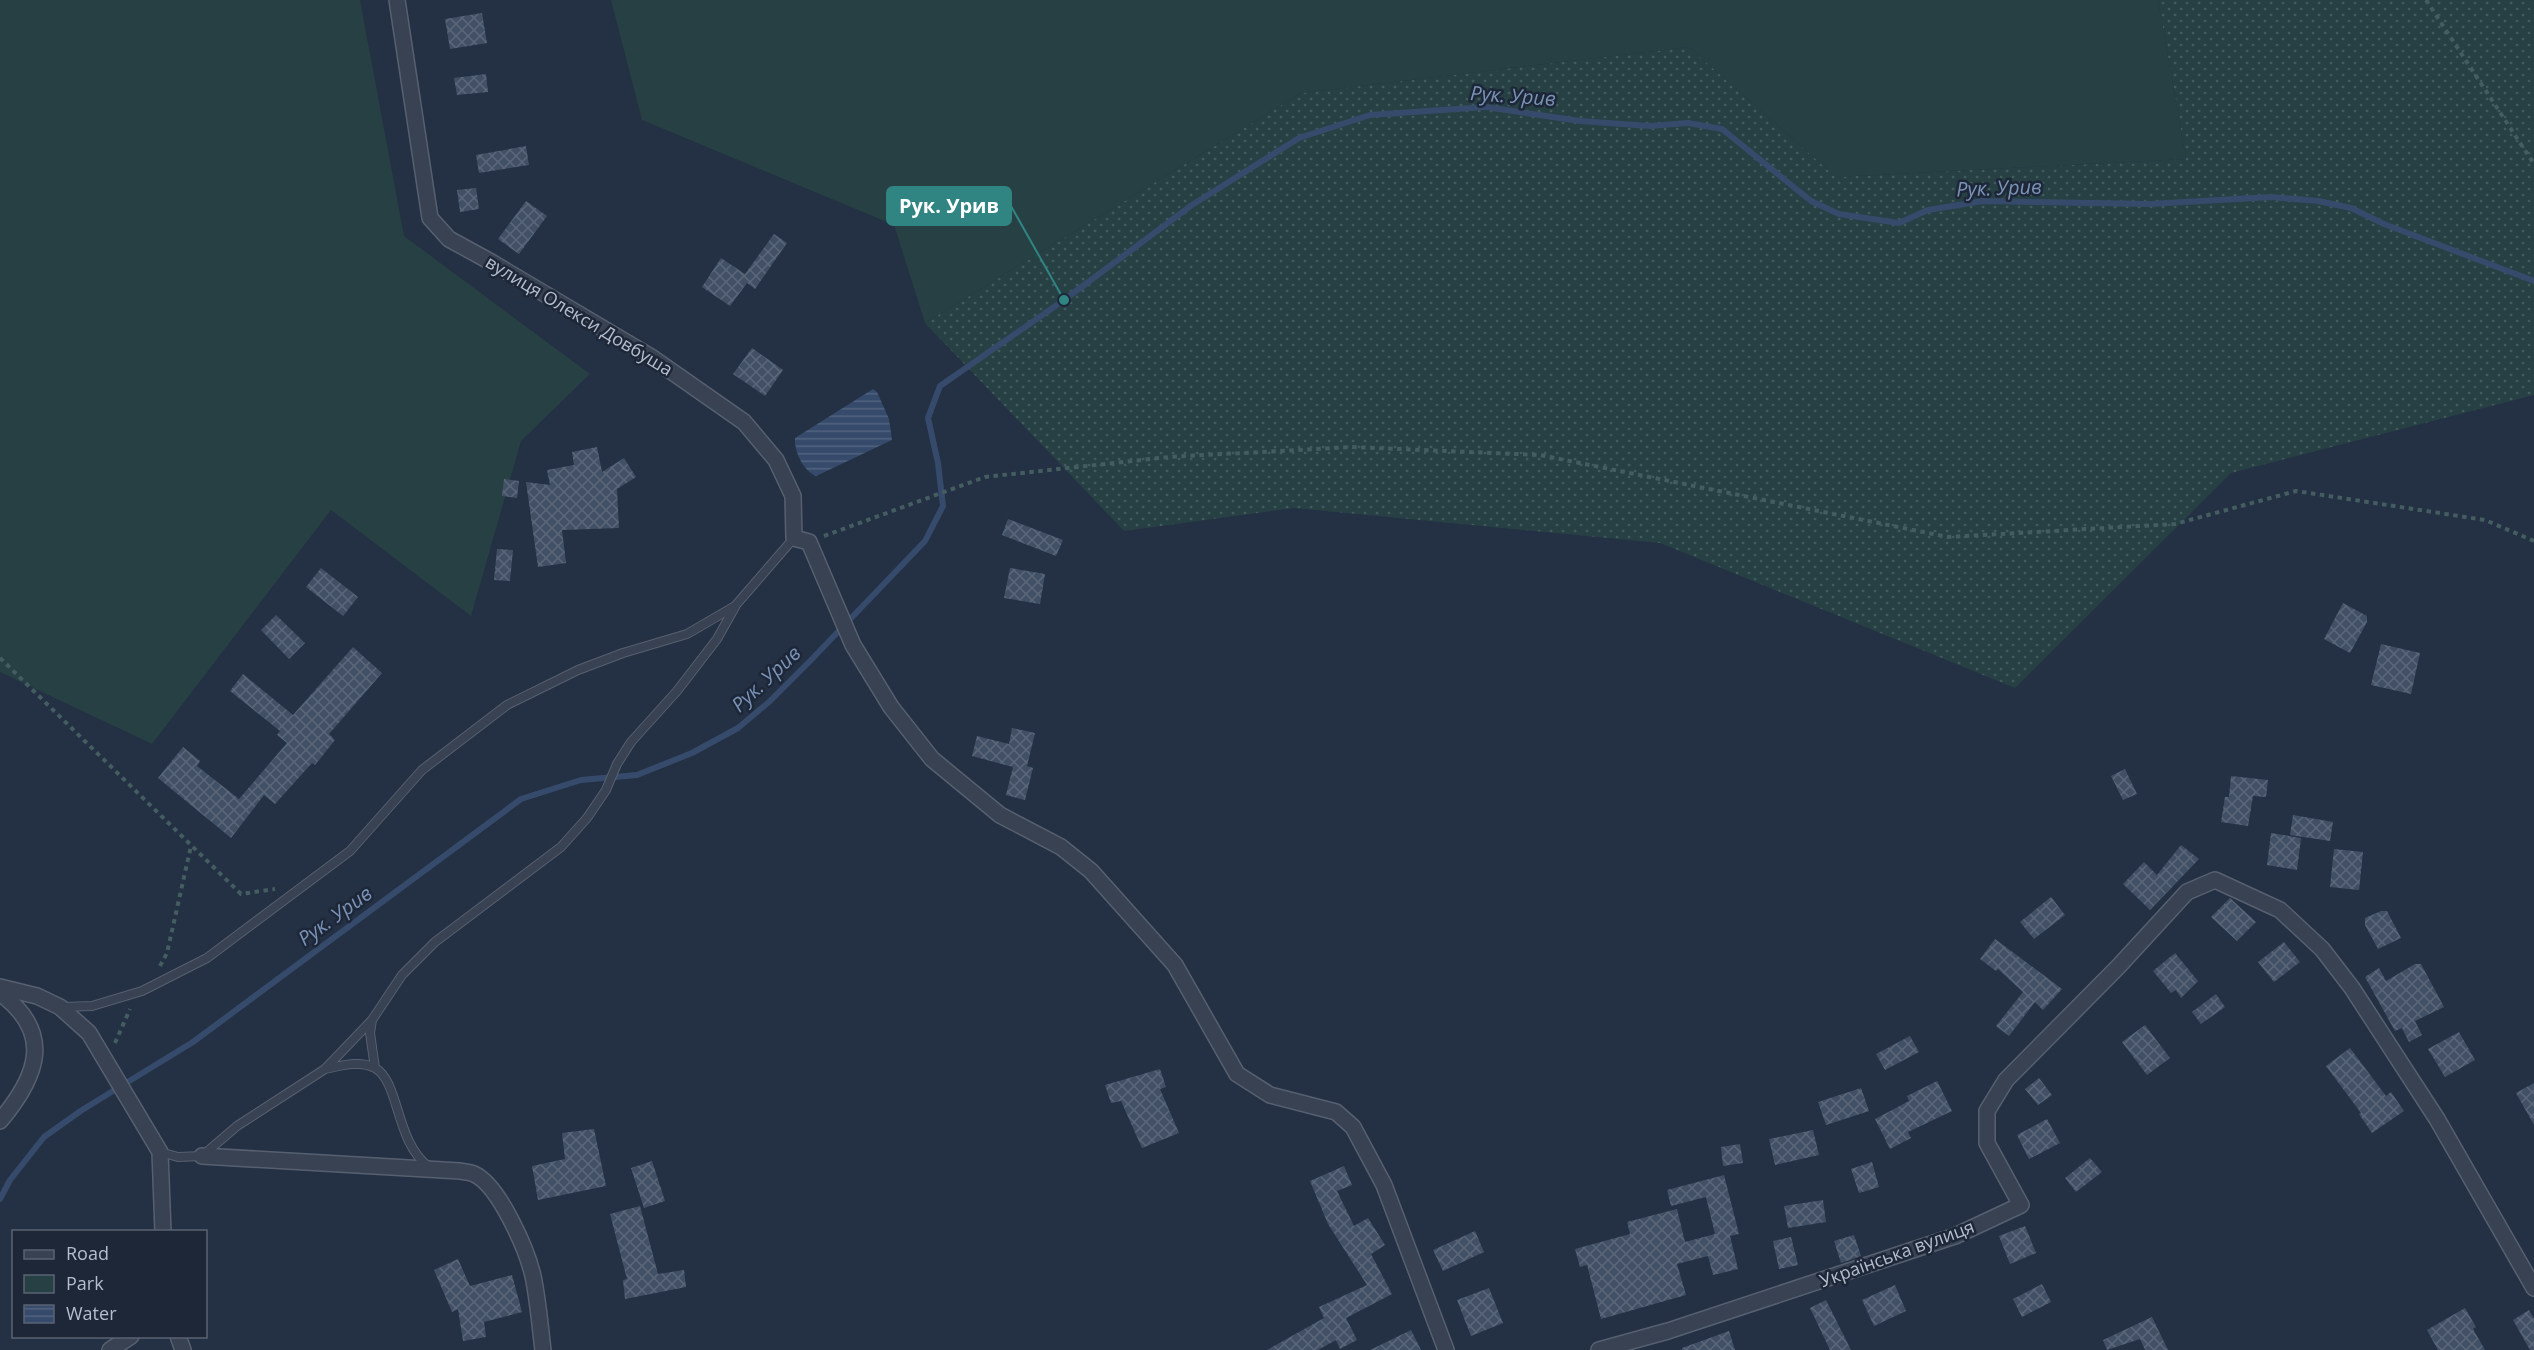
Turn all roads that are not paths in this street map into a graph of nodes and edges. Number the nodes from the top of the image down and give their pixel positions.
1 (397, 0) edge
2 (801, 540) junction
3 (735, 606) junction
4 (0, 987) edge
5 (0, 993) edge
6 (60, 1007) junction
7 (372, 1020) junction
8 (375, 1068) junction
9 (325, 1069) junction
10 (0, 1121) edge
11 (160, 1152) junction
12 (202, 1156) junction
13 (434, 1170) junction
14 (163, 1230) edge
15 (2534, 1288) edge
16 (128, 1338) edge
17 (110, 1350) edge
18 (543, 1350) edge
19 (1446, 1350) edge
20 (1599, 1350) edge

1 - 2 street, вулиця Олекси Довбуша
2 - 3 lane
2 - 19 street, вулиця Олекси Довбуша
3 - 6 lane
3 - 7 lane
4 - 6 street
5 - 10 street
6 - 11 street
7 - 8 lane
7 - 9 lane
8 - 9 lane
8 - 13 lane
9 - 12 lane
11 - 12 lane
11 - 14 street
12 - 13 street
13 - 18 street
15 - 20 street, Українська вулиця
16 - 17 street

